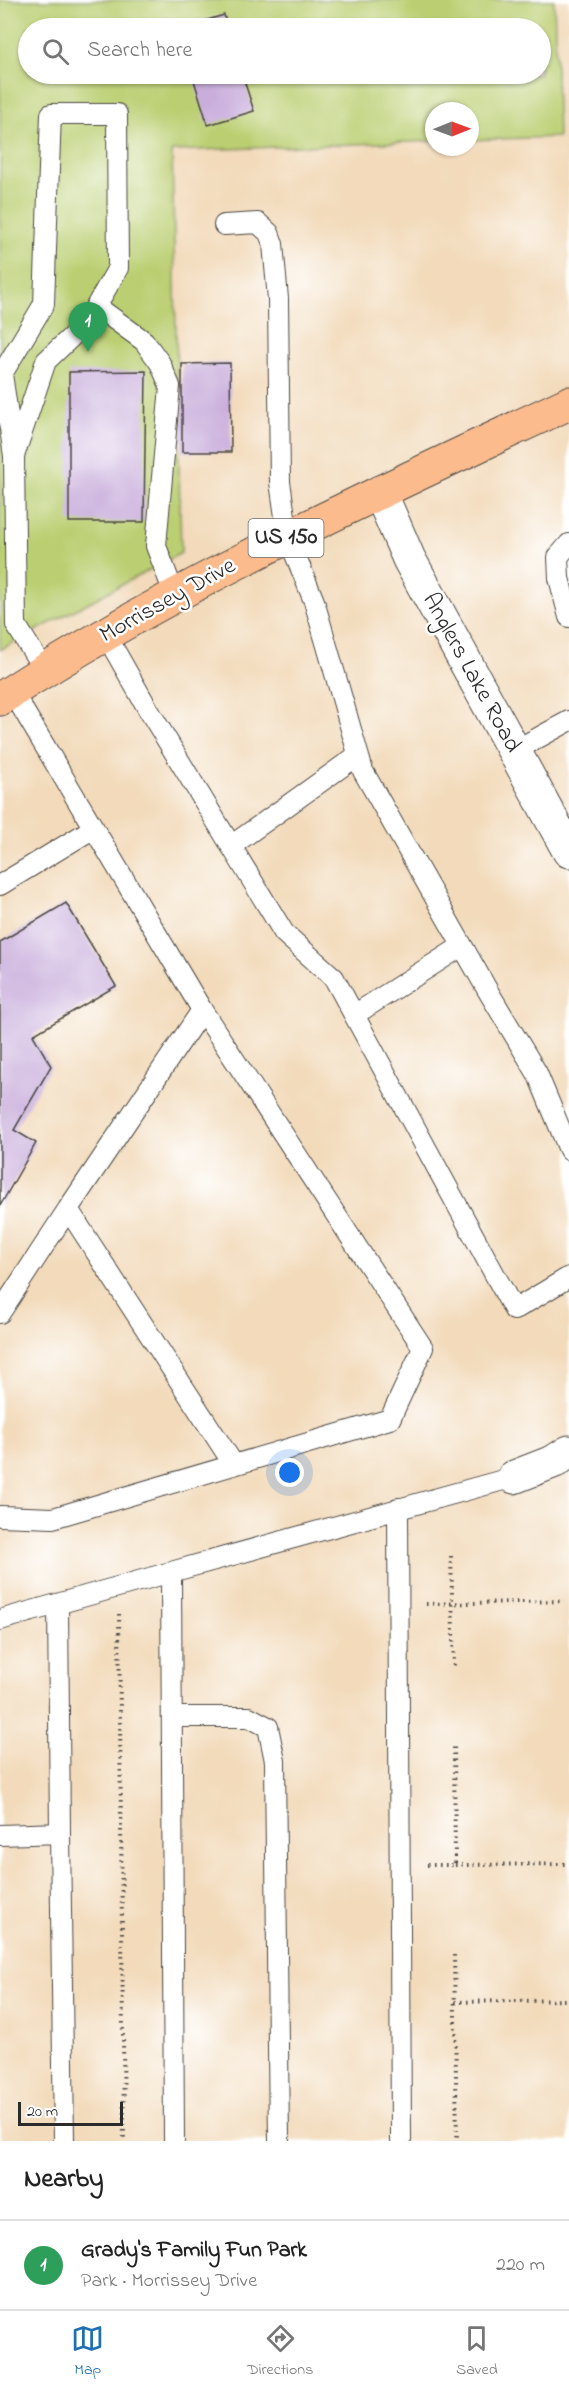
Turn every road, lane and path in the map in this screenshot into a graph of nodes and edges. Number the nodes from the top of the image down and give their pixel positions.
1 (224, 225) dead end
2 (96, 306) junction
3 (569, 403) edge
4 (14, 456) junction
5 (380, 492) junction
6 (288, 537) junction
7 (569, 544) edge
8 (175, 596) junction
9 (569, 617) edge
10 (106, 634) junction
11 (44, 670) junction
12 (6, 695) edge
13 (569, 721) edge
14 (514, 751) junction
15 (358, 755) junction
16 (93, 828) junction
17 (231, 846) junction
18 (569, 851) edge
19 (0, 885) edge
20 (462, 946) junction
21 (202, 1010) junction
22 (354, 1015) junction
23 (569, 1150) edge
24 (68, 1209) junction
25 (569, 1277) edge
26 (0, 1313) edge
27 (569, 1452) edge
28 (234, 1465) junction
29 (514, 1477) joint
30 (398, 1508) junction
31 (0, 1516) edge
32 (451, 1556) dead end
33 (171, 1572) junction
34 (118, 1587) junction
35 (564, 1601) dead end
36 (452, 1603) junction
37 (57, 1604) junction
38 (399, 1605) junction
39 (0, 1620) edge
40 (454, 1669) dead end
41 (172, 1717) junction
42 (454, 1744) dead end
43 (60, 1833) junction
44 (0, 1835) edge
45 (569, 1864) edge
46 (455, 1865) junction
47 (400, 1866) junction
48 (454, 1955) dead end
49 (569, 2000) edge
50 (455, 2002) junction
51 (64, 2141) edge
52 (124, 2141) edge
53 (174, 2141) edge
54 (279, 2141) edge
55 (401, 2141) edge
56 (457, 2141) edge

1 - 6 lane
2 - 4 lane
2 - 4 lane
2 - 8 lane
3 - 5 main road, Morrissey Drive / US 150
4 - 11 lane
5 - 6 main road, Morrissey Drive / US 150
5 - 14 street, Anglers Lake Road
6 - 8 main road, Morrissey Drive / US 150
6 - 15 lane
7 - 9 lane
8 - 10 main road, Morrissey Drive / US 150
10 - 11 main road, Morrissey Drive / US 150
10 - 17 lane
11 - 12 main road, Morrissey Drive / US 150
12 - 16 lane
13 - 14 lane
14 - 18 street, Anglers Lake Road
15 - 17 lane
15 - 20 lane
16 - 19 lane
16 - 21 lane
17 - 22 lane
20 - 22 lane
20 - 23 lane
21 - 24 lane
21 - 28 lane
22 - 25 lane
24 - 26 lane
24 - 28 lane
27 - 29 street
28 - 31 lane
29 - 30 lane
30 - 33 lane
30 - 38 lane
32 - 36 path
33 - 34 lane
33 - 41 lane
34 - 37 lane
34 - 52 path
35 - 36 path
36 - 38 path
36 - 40 path
37 - 39 lane
37 - 43 lane
38 - 47 lane
41 - 53 lane
41 - 54 lane
42 - 46 path
43 - 44 lane
43 - 51 lane
45 - 46 path
46 - 47 path
47 - 55 lane
48 - 50 path
49 - 50 path
50 - 56 path

